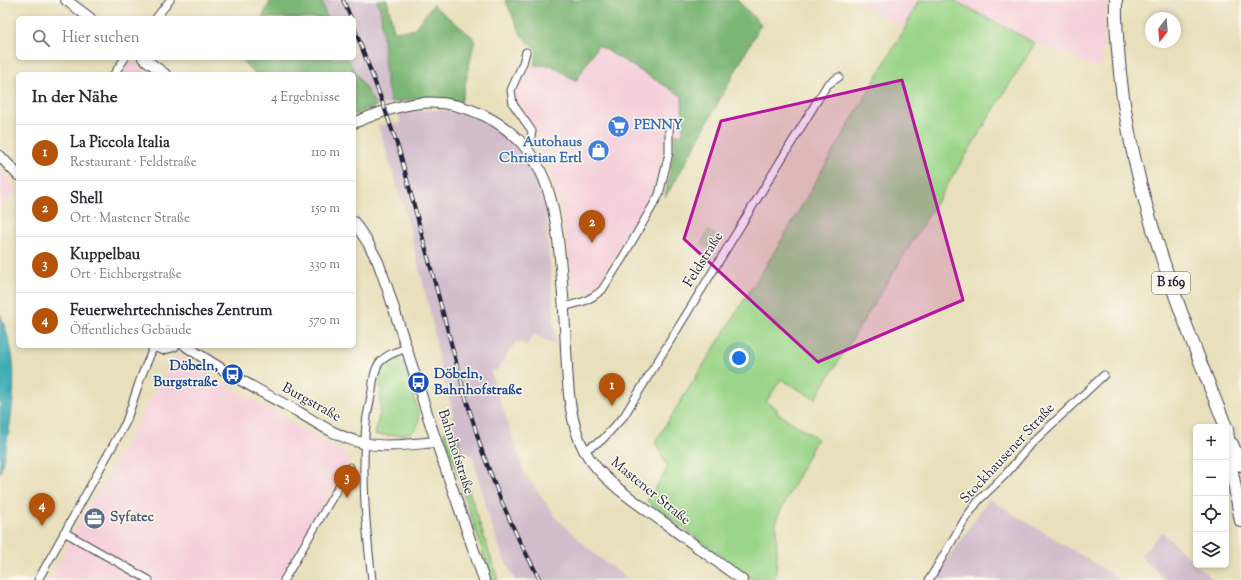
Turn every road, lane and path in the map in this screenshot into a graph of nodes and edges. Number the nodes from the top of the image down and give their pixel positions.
1 (66, 0) edge
2 (170, 0) edge
3 (1116, 0) edge
4 (87, 16) edge
5 (158, 16) edge
6 (526, 52) dead end
7 (124, 60) edge
8 (146, 60) edge
9 (115, 72) edge
10 (162, 72) edge
11 (839, 77) dead end
12 (356, 122) edge
13 (670, 125) dead end
14 (526, 149) junction
15 (0, 156) edge
16 (16, 173) edge
17 (356, 225) edge
18 (564, 307) junction
19 (153, 348) edge
20 (189, 348) edge
21 (407, 348) junction
22 (1104, 375) dead end
23 (1224, 424) edge
24 (1229, 435) edge
25 (436, 442) junction
26 (365, 444) junction
27 (584, 450) junction
28 (1229, 451) edge
29 (1241, 465) edge
30 (350, 467) dead end
31 (1241, 521) edge
32 (64, 532) junction
33 (38, 580) edge
34 (150, 580) edge
35 (284, 580) edge
36 (372, 580) edge
37 (484, 580) edge
38 (742, 580) edge
39 (929, 580) edge

1 - 4 main road
2 - 5 street
3 - 23 main road, B 169
6 - 14 street
7 - 9 street
8 - 10 main road
11 - 27 street, Feldstraße
12 - 14 main road, Mastener Straße
13 - 18 street
14 - 18 main road, Mastener Straße
15 - 16 main road
17 - 21 main road, Bahnhofstraße
18 - 27 main road, Mastener Straße
19 - 32 street
20 - 26 main road, Burgstraße
21 - 25 main road, Bahnhofstraße
21 - 26 street
22 - 39 street, Stockhausener Straße
24 - 29 main road, B 169
25 - 26 main road, Burgstraße
25 - 37 main road, Bahnhofstraße
26 - 36 street
27 - 38 main road, Mastener Straße
28 - 31 main road
30 - 35 street
32 - 33 street
32 - 34 street

